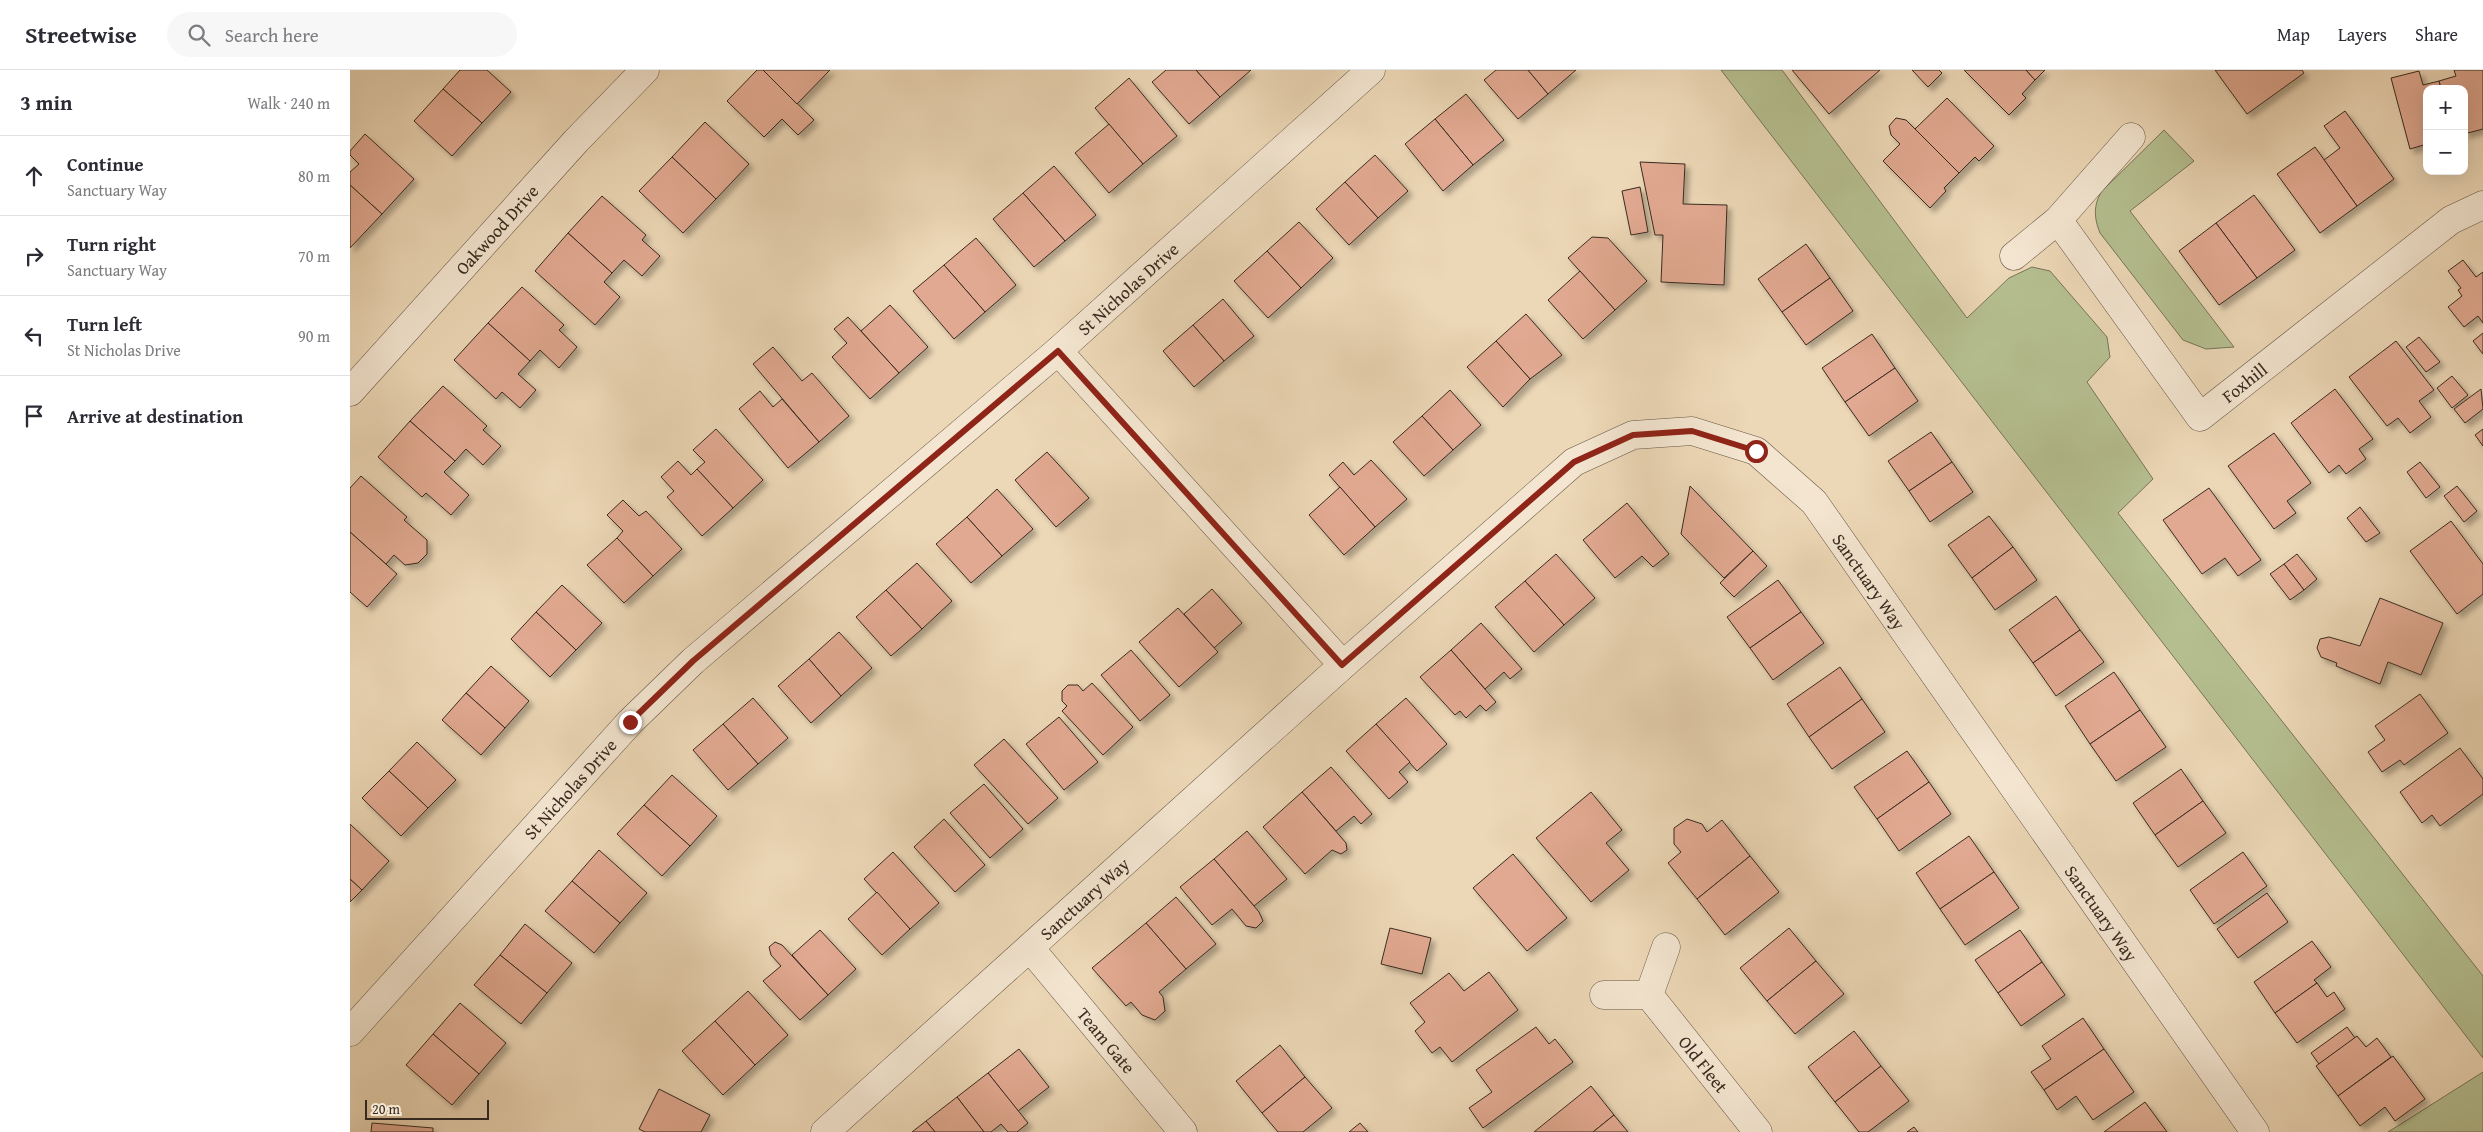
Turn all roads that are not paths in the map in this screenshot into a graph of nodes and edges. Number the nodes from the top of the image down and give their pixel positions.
1 (645, 70) edge
2 (1371, 70) edge
3 (2131, 137) dead end
4 (2483, 205) edge
5 (2058, 220) junction
6 (2014, 256) dead end
7 (1058, 351) junction
8 (350, 392) edge
9 (1342, 665) junction
10 (1666, 947) dead end
11 (1030, 948) junction
12 (1604, 995) dead end
13 (1649, 995) junction
14 (350, 1032) edge
15 (825, 1132) edge
16 (1182, 1132) edge
17 (1758, 1132) edge
18 (2255, 1132) edge

1 - 8 street, Oakwood Drive
2 - 7 street, St Nicholas Drive
3 - 5 street
4 - 5 street, Foxhill
5 - 6 street
7 - 9 street
7 - 14 street, St Nicholas Drive
9 - 11 street, Sanctuary Way
9 - 18 street, Sanctuary Way
10 - 13 street
11 - 15 street, Sanctuary Way
11 - 16 street, Team Gate
12 - 13 street
13 - 17 street, Old Fleet

